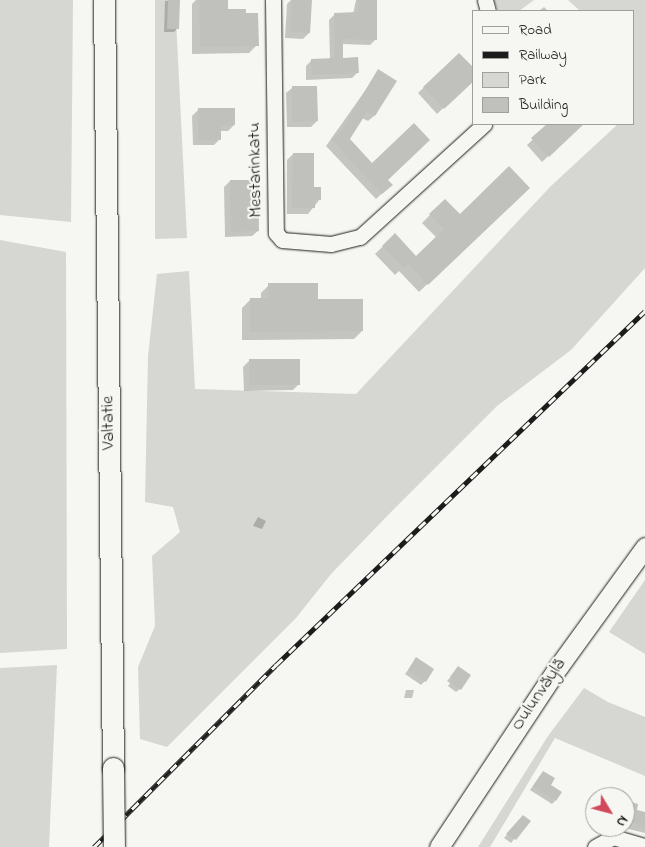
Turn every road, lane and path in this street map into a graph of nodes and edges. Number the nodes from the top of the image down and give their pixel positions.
1 (104, 0) edge
2 (272, 0) edge
3 (483, 125) edge
4 (645, 546) edge
5 (645, 846) edge
6 (114, 847) edge
7 (438, 847) edge
8 (595, 847) edge

1 - 6 highway, Valtatie, bridge
2 - 3 street, Mestarinkatu
4 - 7 main road, Oulunväylä
5 - 8 street

